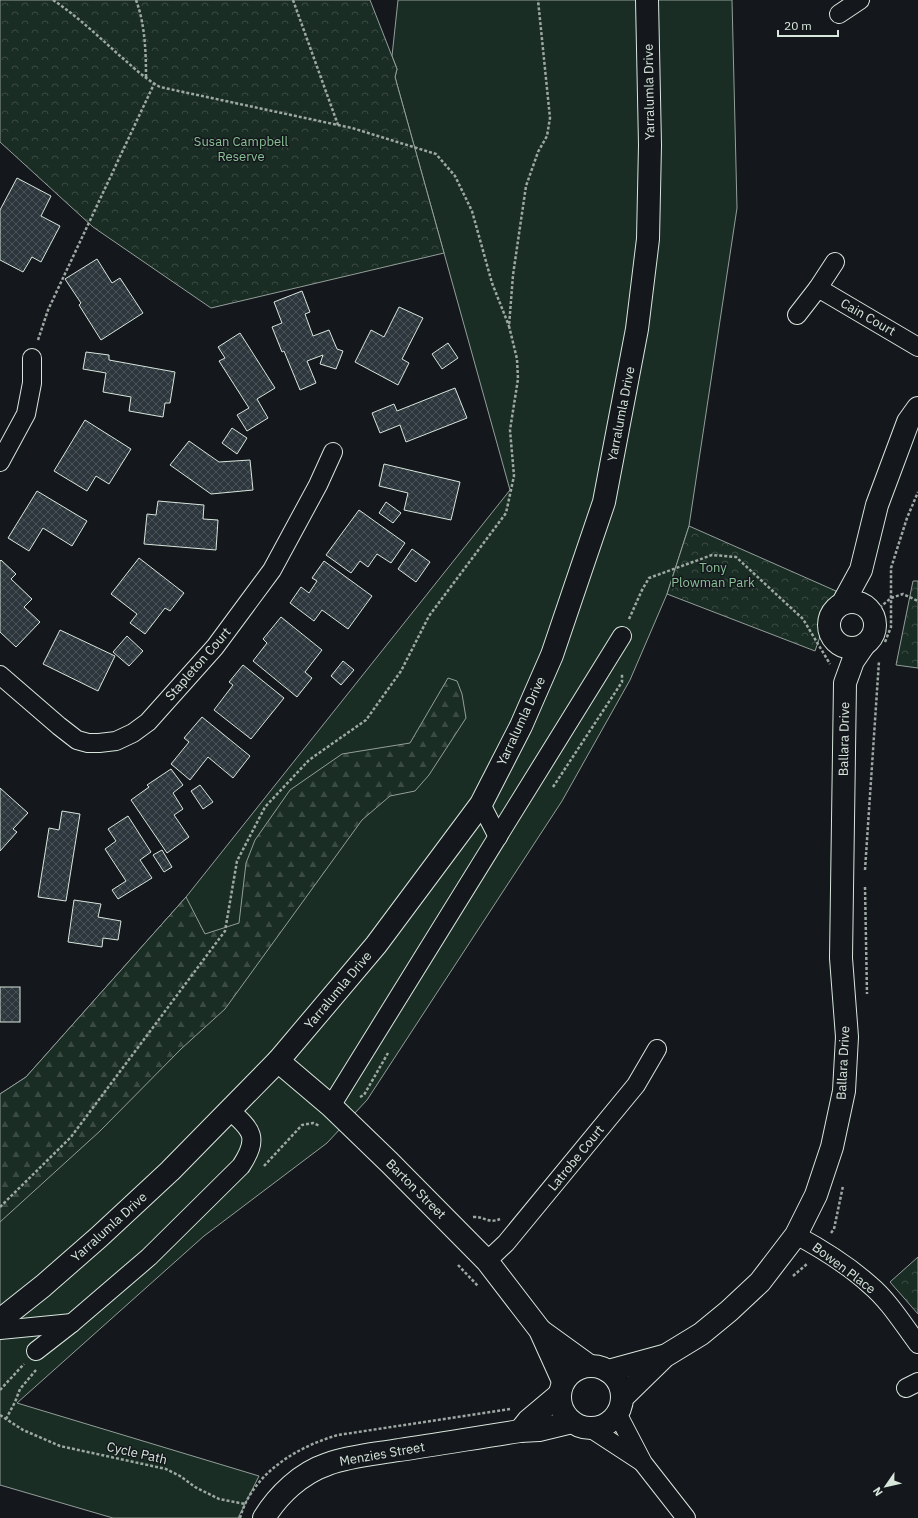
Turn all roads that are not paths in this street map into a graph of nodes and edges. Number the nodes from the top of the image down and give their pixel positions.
1 (647, 0) edge
2 (860, 0) edge
3 (838, 14) dead end
4 (835, 262) dead end
5 (818, 288) junction
6 (797, 314) dead end
7 (918, 347) edge
8 (32, 358) road end
9 (918, 408) edge
10 (333, 452) dead end
11 (0, 462) edge
12 (861, 570) junction
13 (843, 603) junction
14 (870, 611) junction
15 (622, 636) road end
16 (837, 643) junction
17 (875, 648) junction
18 (0, 675) edge
19 (846, 681) junction
20 (481, 804) junction
21 (498, 837) junction
22 (657, 1049) dead end
23 (278, 1061) junction
24 (331, 1106) junction
25 (229, 1110) junction
26 (796, 1235) junction
27 (487, 1262) junction
28 (0, 1320) edge
29 (72, 1323) junction
30 (0, 1330) edge
31 (540, 1330) junction
32 (918, 1344) edge
33 (36, 1351) road end
34 (665, 1356) junction
35 (598, 1368) junction
36 (562, 1388) junction
37 (620, 1405) junction
38 (581, 1425) junction
39 (520, 1431) junction
40 (642, 1462) junction
41 (267, 1512) edge
42 (686, 1518) edge

1 - 20 street, Yarralumla Drive
2 - 3 street
4 - 5 street
5 - 6 street
5 - 7 street, Cain Court
8 - 11 street
9 - 12 street, Ballara Drive
10 - 18 street, Stapleton Court
12 - 13 street, Ballara Drive
12 - 14 street, Ballara Drive
13 - 14 street
13 - 16 street, Ballara Drive
14 - 17 street, Ballara Drive
15 - 21 street
16 - 17 street
16 - 19 street, Ballara Drive
17 - 19 street, Ballara Drive
19 - 26 street, Ballara Drive
20 - 21 street
20 - 23 street, Yarralumla Drive
21 - 24 street
22 - 27 street, Latrobe Court
23 - 24 street, Barton Street
23 - 25 street, Yarralumla Drive
24 - 27 street, Barton Street
25 - 28 street, Yarralumla Drive
25 - 29 street
26 - 32 street, Bowen Place
26 - 34 street, Ballara Drive
27 - 31 street, Barton Street
29 - 30 street
29 - 33 street
31 - 35 street, Barton Street
31 - 36 street, Barton Street
34 - 35 street, Ballara Drive
34 - 37 street, Ballara Drive
35 - 36 street
35 - 37 street
36 - 38 street
36 - 39 street
37 - 38 street
37 - 40 street
38 - 39 street, Menzies Street
38 - 40 street
39 - 41 street, Menzies Street
40 - 42 street

